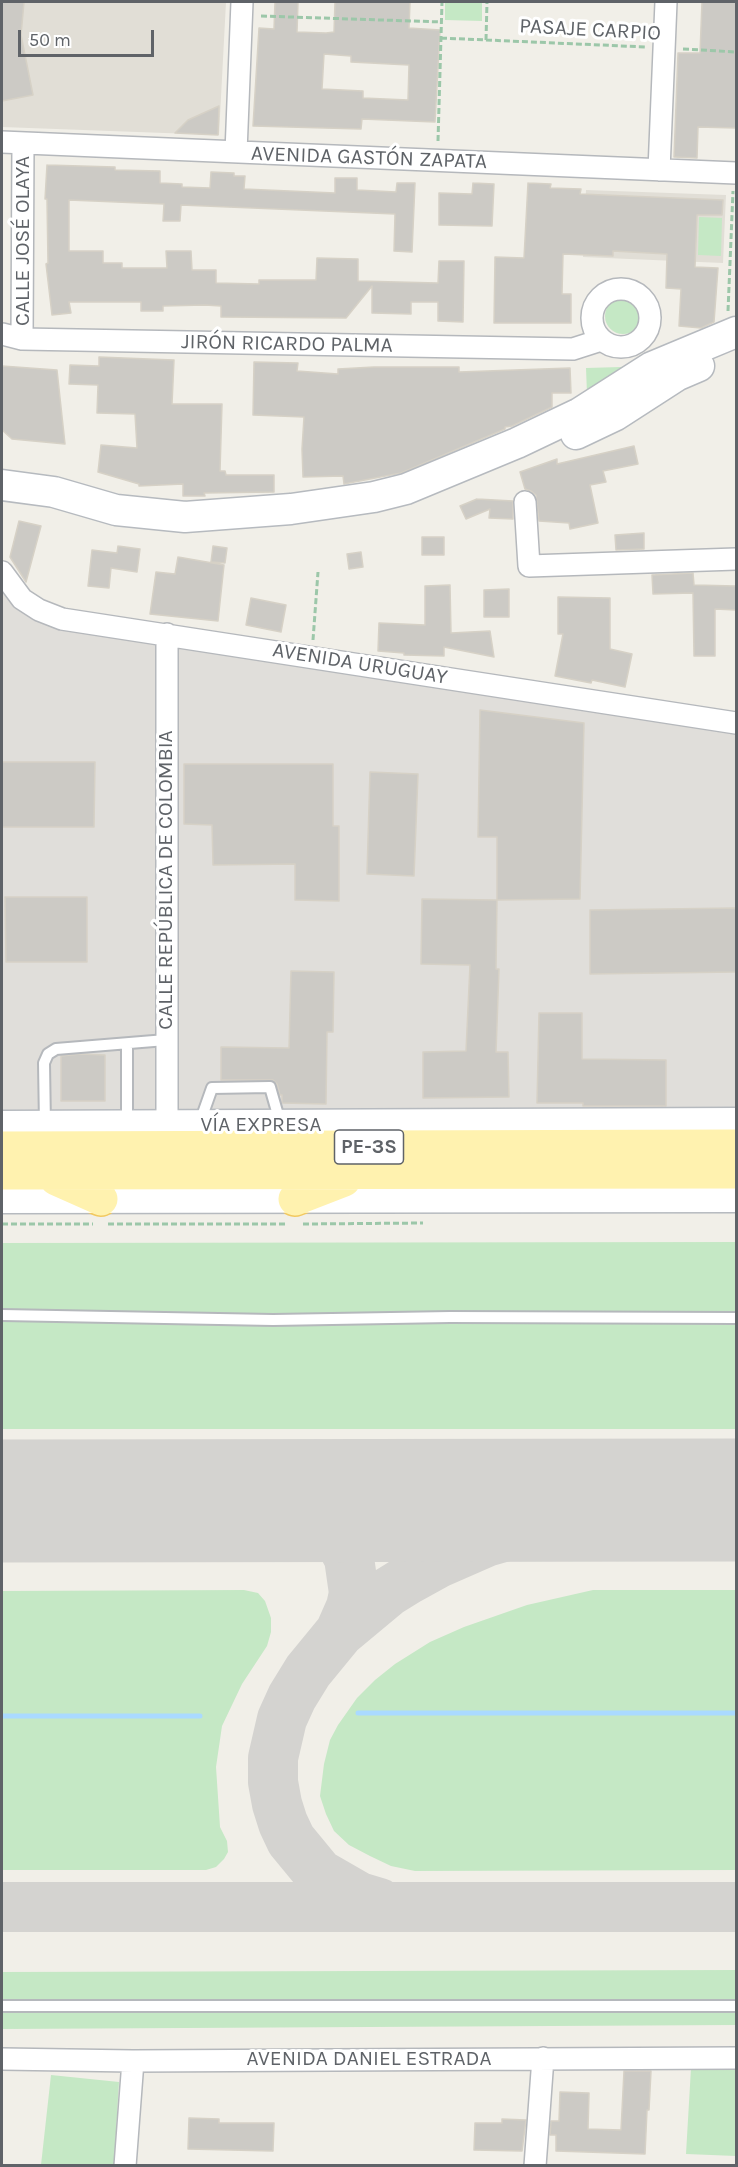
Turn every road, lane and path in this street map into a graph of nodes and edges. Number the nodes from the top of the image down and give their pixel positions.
1 (442, 2) edge
2 (487, 2) edge
3 (666, 2) edge
4 (248, 9) edge
5 (442, 22) junction
6 (441, 38) junction
7 (486, 40) junction
8 (664, 48) junction
9 (736, 52) edge
10 (2, 142) edge
11 (23, 143) junction
12 (437, 144) dead end
13 (236, 152) junction
14 (659, 170) junction
15 (735, 179) edge
16 (732, 324) edge
17 (2, 334) edge
18 (22, 339) junction
19 (602, 340) dead end
20 (736, 350) edge
21 (2, 485) edge
22 (2, 501) edge
23 (525, 502) dead end
24 (736, 559) edge
25 (2, 572) edge
26 (318, 572) dead end
27 (167, 634) junction
28 (313, 636) dead end
29 (736, 723) edge
30 (166, 1040) junction
31 (127, 1044) junction
32 (736, 1123) edge
33 (2, 1125) edge
34 (166, 1125) junction
35 (288, 1125) junction
36 (113, 1126) junction
37 (736, 1146) edge
38 (2, 1148) edge
39 (44, 1149) junction
40 (360, 1160) junction
41 (736, 1172) edge
42 (2, 1173) edge
43 (736, 1197) edge
44 (2, 1198) edge
45 (295, 1198) junction
46 (102, 1216) junction
47 (428, 1223) dead end
48 (2, 1224) edge
49 (2, 1315) edge
50 (736, 1318) edge
51 (2, 2006) edge
52 (736, 2006) edge
53 (543, 2058) junction
54 (736, 2058) edge
55 (2, 2059) edge
56 (133, 2061) junction
57 (125, 2166) edge
58 (535, 2166) edge

1 - 5 path
2 - 7 path
3 - 8 street
4 - 5 path
4 - 13 street
5 - 6 path
6 - 7 path, PASAJE CARPIO
6 - 12 path
7 - 8 path, PASAJE CARPIO
8 - 9 path, PASAJE CARPIO
8 - 14 street
10 - 11 street, AVENIDA GASTÓN ZAPATA
11 - 13 street, AVENIDA GASTÓN ZAPATA
11 - 18 street, CALLE JOSÉ OLAYA
13 - 14 street, AVENIDA GASTÓN ZAPATA
14 - 15 street, AVENIDA GASTÓN ZAPATA
15 - 16 path
16 - 21 main road
17 - 18 street, JIRÓN RICARDO PALMA
18 - 19 street, JIRÓN RICARDO PALMA
20 - 22 main road
23 - 24 street
25 - 27 street, AVENIDA URUGUAY
26 - 28 path
27 - 29 street, AVENIDA URUGUAY
27 - 30 street, CALLE REPÚBLICA DE COLOMBIA
30 - 31 lane
30 - 34 street, CALLE REPÚBLICA DE COLOMBIA
31 - 36 lane
31 - 39 lane
32 - 35 main road, VÍA EXPRESA / PE-3S
33 - 39 main road, VÍA EXPRESA / PE-3S
34 - 35 main road, VÍA EXPRESA / PE-3S
34 - 36 main road, VÍA EXPRESA / PE-3S
35 - 40 main road
36 - 39 main road
37 - 40 main road, VÍA EXPRESA / PE-3S
38 - 39 main road, VÍA EXPRESA / PE-3S
39 - 40 main road, VÍA EXPRESA / PE-3S
39 - 42 main road, VÍA EXPRESA / PE-3S
39 - 46 main road
40 - 41 main road, VÍA EXPRESA / PE-3S
40 - 45 main road
43 - 45 main road
44 - 46 main road
45 - 46 main road
46 - 47 path
46 - 48 path
49 - 50 lane
51 - 52 lane
53 - 54 street, AVENIDA DANIEL ESTRADA
53 - 56 street, AVENIDA DANIEL ESTRADA
53 - 58 street
55 - 56 street, AVENIDA DANIEL ESTRADA
56 - 57 street

